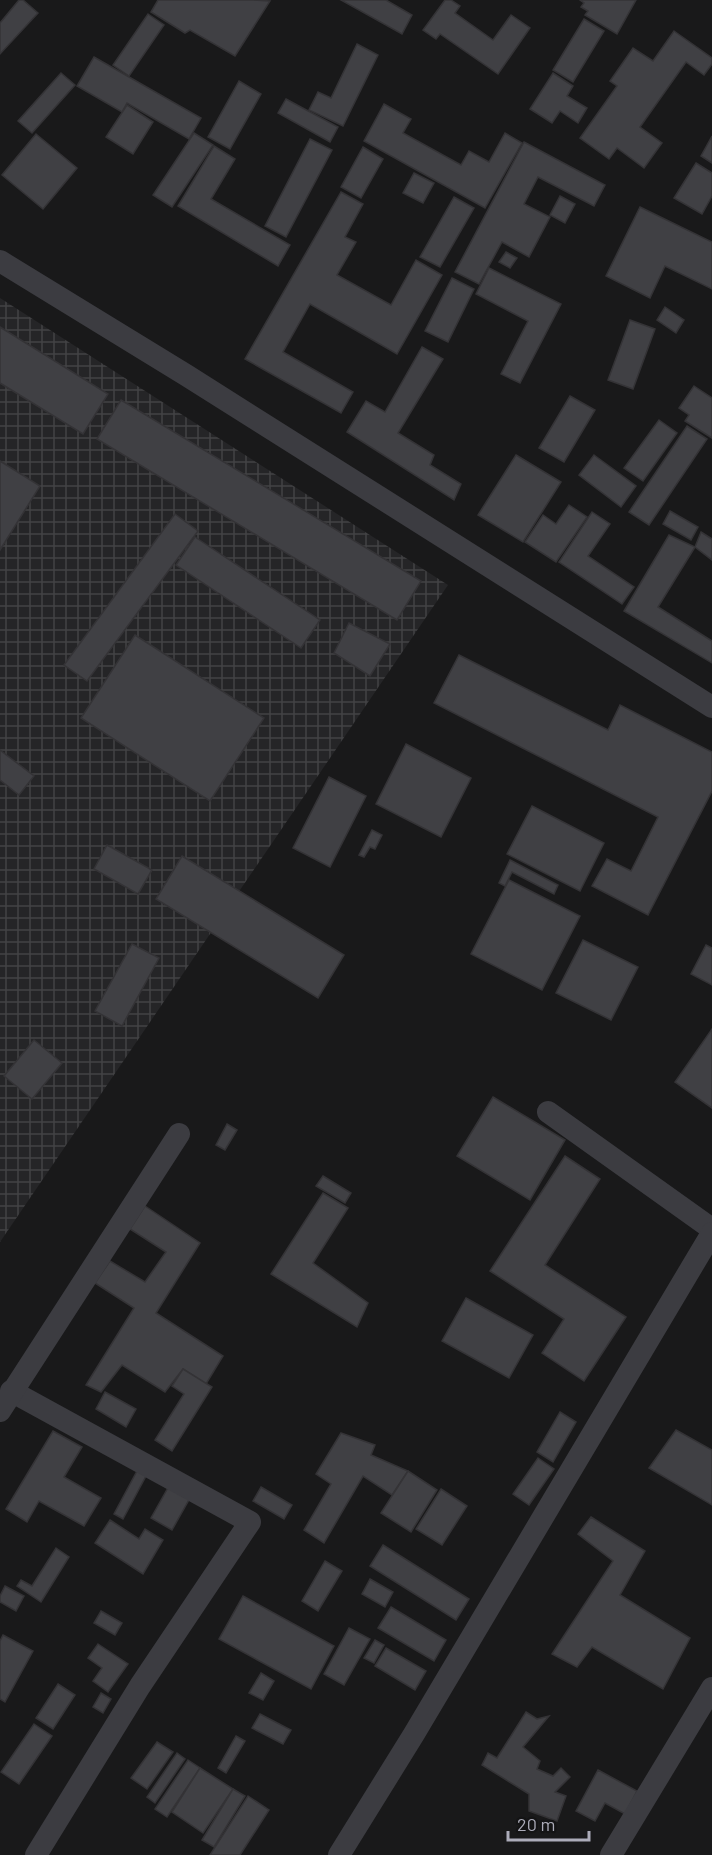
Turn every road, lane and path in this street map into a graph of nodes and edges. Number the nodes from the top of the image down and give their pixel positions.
1 (0, 261) edge
2 (712, 707) edge
3 (548, 1112) dead end
4 (179, 1134) dead end
5 (712, 1231) edge
6 (5, 1401) edge
7 (712, 1688) edge
8 (36, 1855) edge
9 (339, 1855) edge
10 (610, 1855) edge

1 - 2 street
3 - 5 street
4 - 6 street
5 - 9 street
6 - 8 street
7 - 10 street

